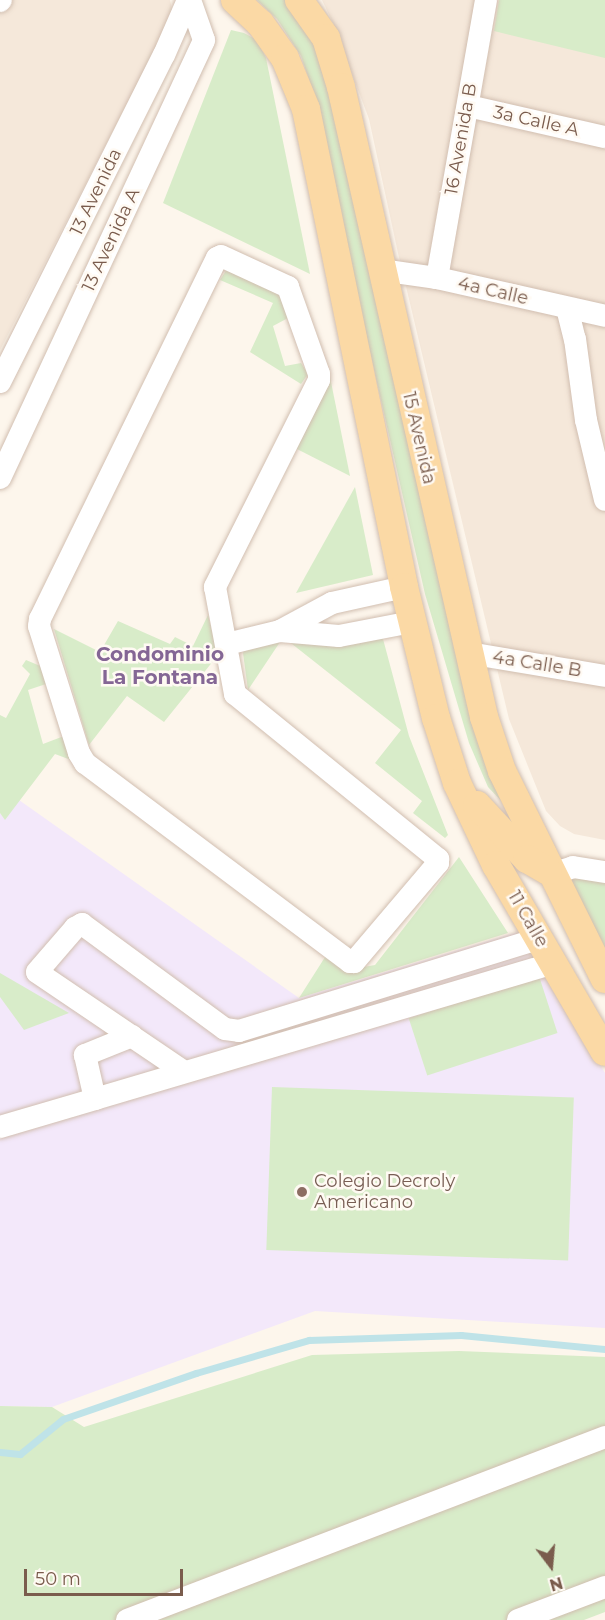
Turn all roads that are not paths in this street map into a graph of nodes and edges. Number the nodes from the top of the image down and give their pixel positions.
1 (189, 0) edge
2 (235, 0) edge
3 (299, 0) edge
4 (486, 0) edge
5 (468, 106) junction
6 (605, 136) edge
7 (381, 270) junction
8 (436, 278) junction
9 (567, 308) junction
10 (605, 316) edge
11 (0, 382) edge
12 (0, 478) edge
13 (605, 500) edge
14 (395, 589) junction
15 (402, 624) junction
16 (280, 631) junction
17 (226, 644) junction
18 (468, 653) junction
19 (605, 676) edge
20 (457, 783) junction
21 (605, 872) edge
22 (552, 874) junction
23 (541, 938) junction
24 (554, 963) junction
25 (605, 979) edge
26 (132, 1036) junction
27 (605, 1052) edge
28 (183, 1071) junction
29 (95, 1099) junction
30 (0, 1127) edge
31 (605, 1437) edge
32 (605, 1587) edge
33 (127, 1620) edge
34 (518, 1620) edge

1 - 11 street, 13 Avenida
1 - 12 street, 13 Avenida A
2 - 14 main road
3 - 7 main road, 15 Avenida
4 - 5 street, 16 Avenida B
5 - 6 street, 3a Calle A
5 - 8 street, 16 Avenida B
7 - 8 street, 4a Calle
7 - 18 main road, 15 Avenida
8 - 9 street, 4a Calle
9 - 10 street, 4a Calle
9 - 13 street
14 - 15 main road
14 - 16 street
15 - 16 street
15 - 20 main road
16 - 17 street
17 - 17 street
18 - 19 street, 4a Calle B
18 - 22 main road, 15 Avenida
20 - 22 main road
20 - 23 main road, 11 Calle
21 - 22 street
22 - 25 main road
23 - 24 main road, 11 Calle
23 - 26 street
24 - 27 main road, 11 Calle
24 - 28 street
26 - 28 street
26 - 29 street
28 - 29 street
29 - 30 street
31 - 33 street
32 - 34 street

